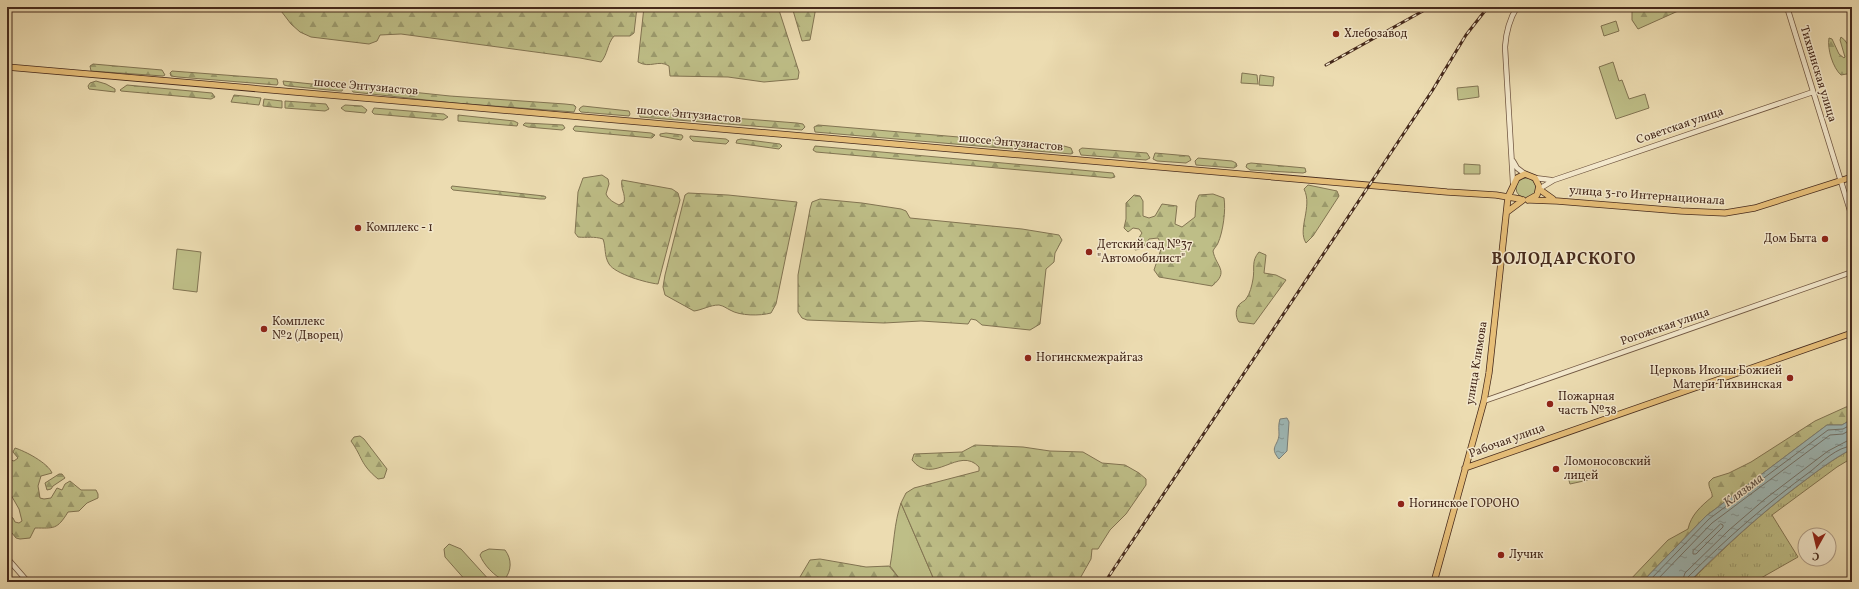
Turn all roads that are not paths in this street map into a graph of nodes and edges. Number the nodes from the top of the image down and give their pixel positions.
1 (1517, 7) edge
2 (1787, 7) edge
3 (7, 67) edge
4 (1813, 92) junction
5 (1512, 158) junction
6 (1525, 174) junction
7 (1852, 177) edge
8 (1535, 178) junction
9 (1553, 180) junction
10 (1841, 181) junction
11 (1368, 184) joint
12 (1513, 186) junction
13 (1539, 189) junction
14 (1496, 195) junction
15 (1508, 197) junction
16 (1524, 200) junction
17 (1555, 200) junction
18 (1507, 212) junction
19 (1852, 217) edge
20 (1852, 272) edge
21 (1852, 332) edge
22 (1484, 401) junction
23 (1465, 468) junction
24 (7, 558) edge
25 (28, 582) edge
26 (1434, 582) edge

1 - 5 street
2 - 4 street, Тихвинская улица
3 - 11 main road, шоссе Энтузиастов
4 - 9 street, Советская улица
4 - 10 street, Тихвинская улица
5 - 6 street
5 - 12 street
6 - 8 main road
6 - 12 main road
7 - 10 main road, улица 3-го Интернационала
8 - 9 street, Советская улица
8 - 13 main road
9 - 13 street, Советская улица
10 - 17 main road, улица 3-го Интернационала
10 - 19 street, Тихвинская улица
11 - 14 main road, улица 3-го Интернационала
12 - 14 main road
12 - 15 main road
12 - 16 main road
13 - 16 main road
13 - 17 main road, улица 3-го Интернационала
14 - 15 main road, улица 3-го Интернационала
15 - 16 main road, улица 3-го Интернационала
15 - 18 main road, улица Климова
16 - 17 main road, улица 3-го Интернационала
16 - 18 main road
18 - 22 main road, улица Климова
20 - 22 street, Рогожская улица
21 - 23 main road, Рабочая улица
22 - 23 main road, улица Климова
23 - 26 main road, улица Климова
24 - 25 street

